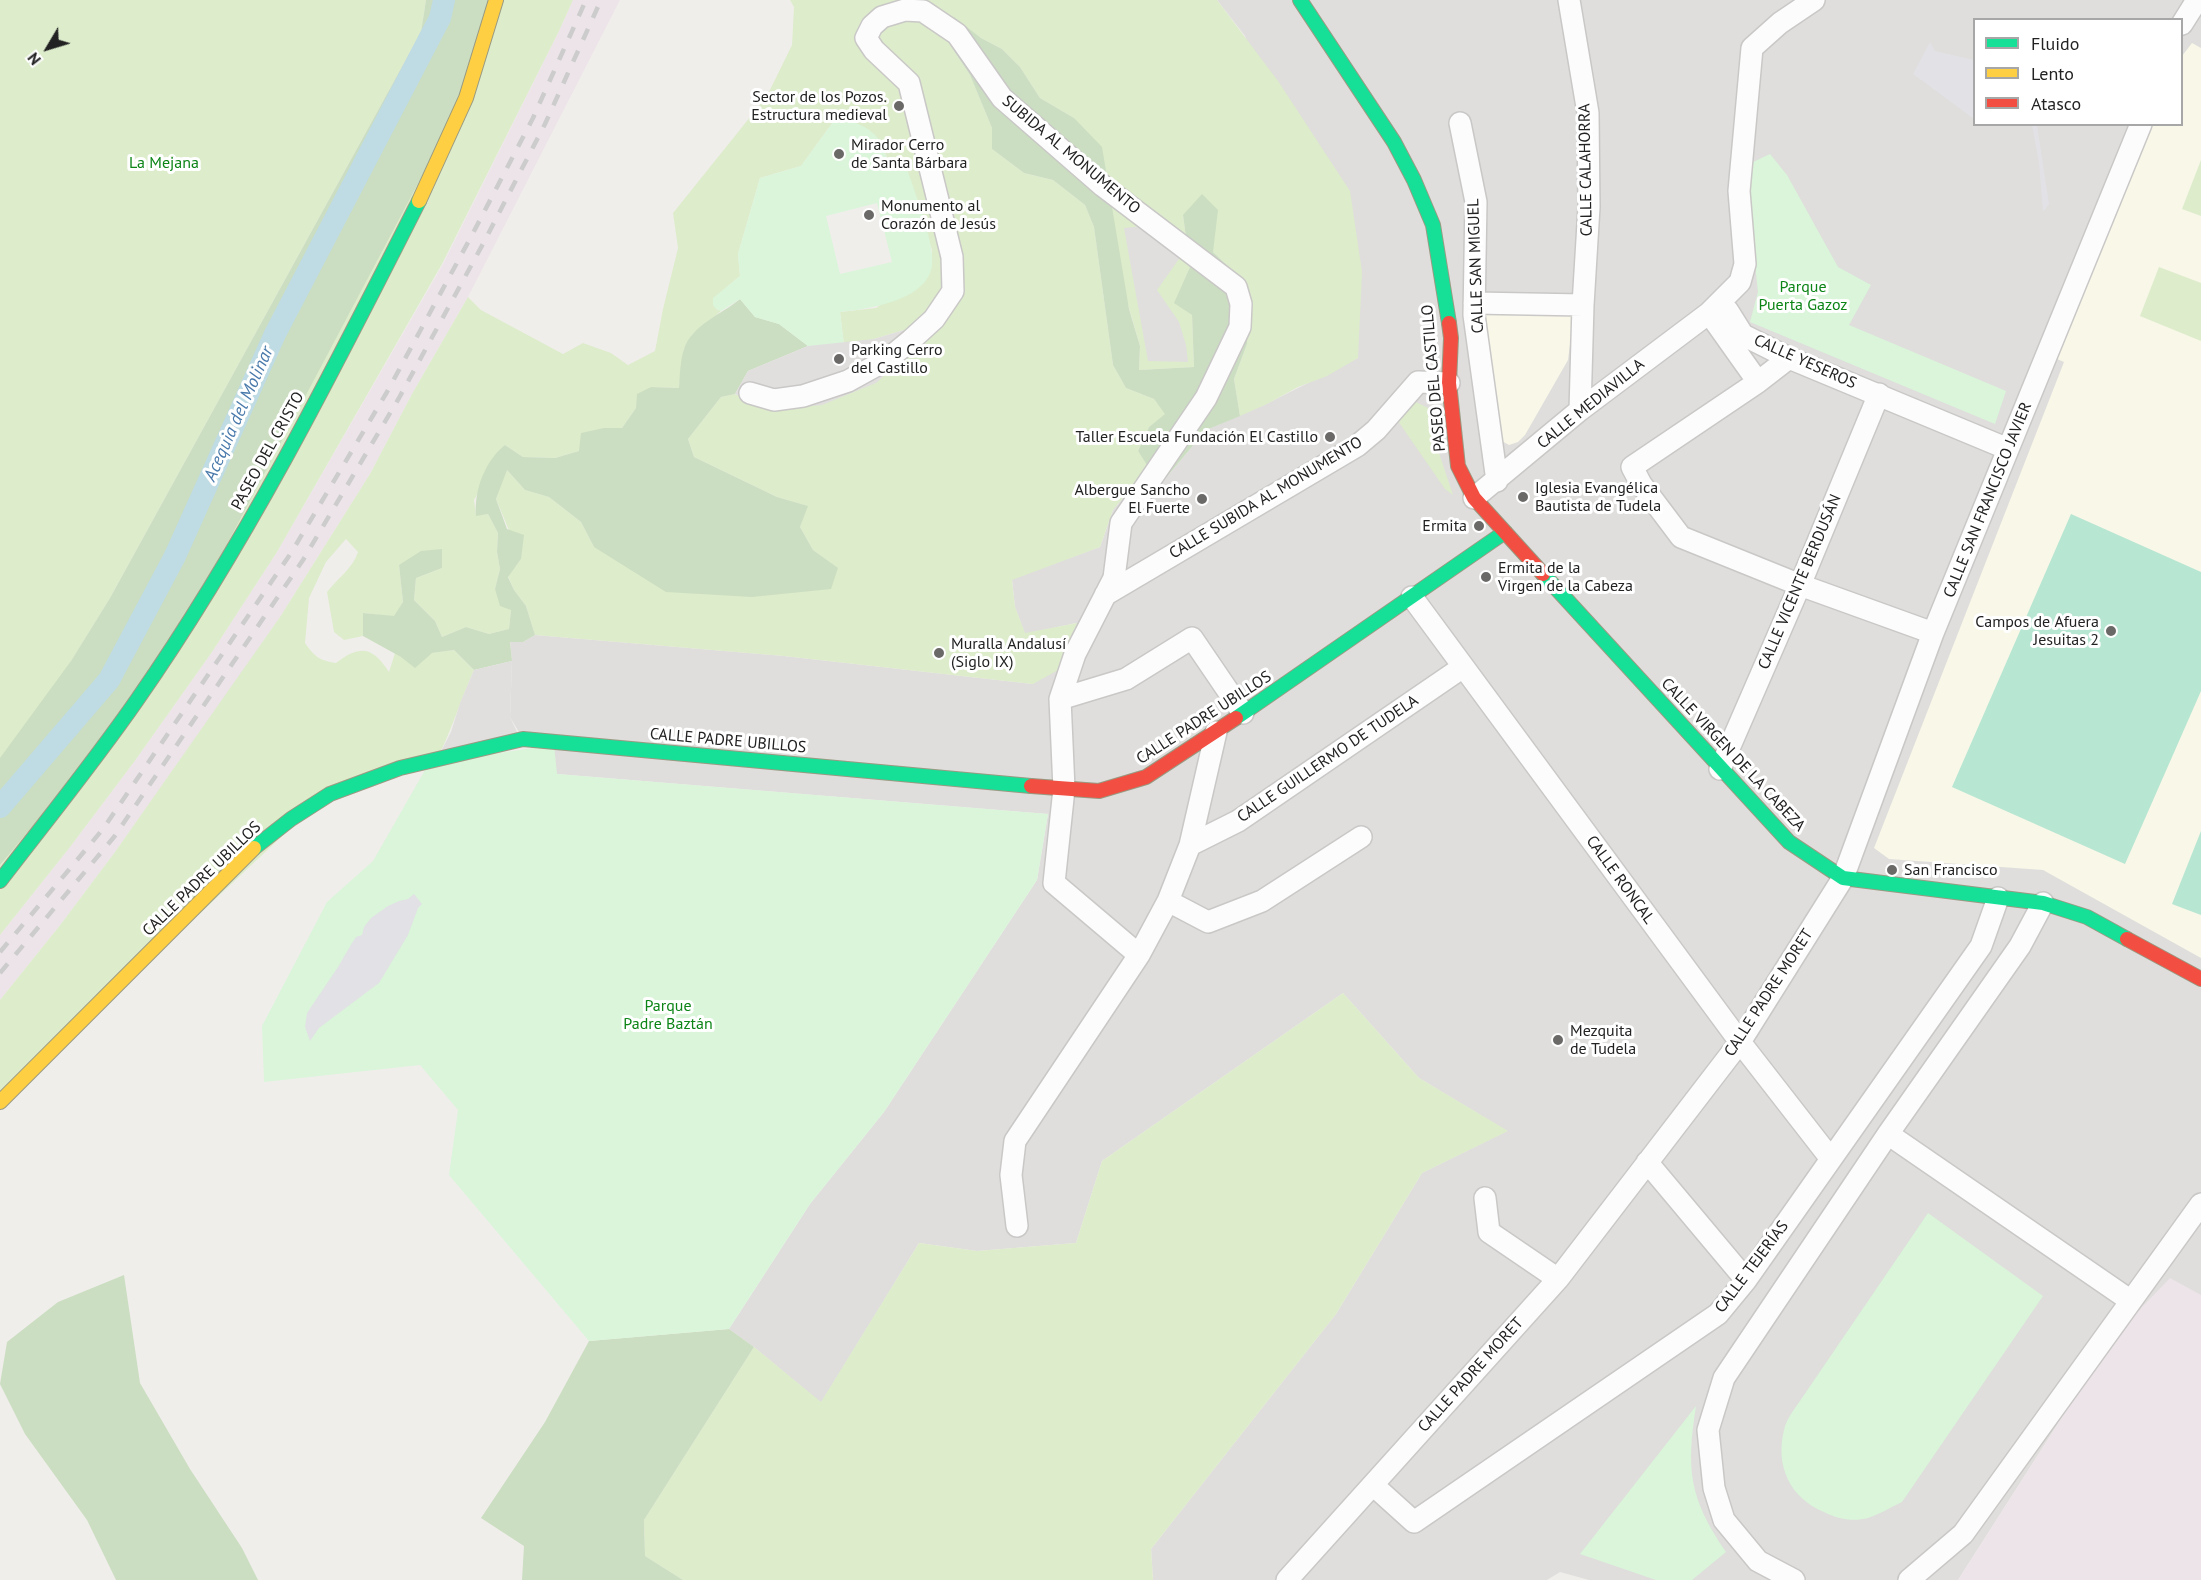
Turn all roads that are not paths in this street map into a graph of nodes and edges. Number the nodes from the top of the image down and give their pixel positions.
1 (496, 0) edge
2 (1300, 0) edge
3 (1569, 0) edge
4 (1814, 0) edge
5 (2198, 0) edge
6 (2183, 21) edge
7 (1460, 123) dead end
8 (2140, 126) edge
9 (1474, 303) junction
10 (1582, 305) junction
11 (1709, 313) junction
12 (1789, 358) junction
13 (1758, 382) junction
14 (1449, 383) junction
15 (750, 393) dead end
16 (1879, 394) junction
17 (1580, 410) junction
18 (2008, 449) junction
19 (1497, 481) junction
20 (1474, 498) junction
21 (1505, 532) junction
22 (1800, 585) junction
23 (1104, 596) junction
24 (1412, 597) junction
25 (1933, 633) junction
26 (1463, 667) junction
27 (1060, 699) junction
28 (1243, 714) junction
29 (1216, 732) junction
30 (1720, 769) junction
31 (1064, 789) junction
32 (1361, 837) dead end
33 (1190, 845) junction
34 (1844, 878) junction
35 (0, 881) edge
36 (1998, 898) junction
37 (1168, 902) junction
38 (2043, 903) junction
39 (1139, 955) junction
40 (2201, 979) edge
41 (1740, 1042) junction
42 (0, 1102) edge
43 (1888, 1134) junction
44 (1832, 1159) junction
45 (1647, 1162) junction
46 (1485, 1198) dead end
47 (2201, 1204) edge
48 (1017, 1226) dead end
49 (1558, 1279) junction
50 (1746, 1280) junction
51 (2131, 1301) junction
52 (1373, 1485) junction
53 (1287, 1580) edge
54 (1794, 1580) edge
55 (1909, 1580) edge

1 - 35 street, PASEO DEL CRISTO
2 - 14 street, PASEO DEL CASTILLO
3 - 10 street, CALLE CALAHORRA
4 - 11 street
5 - 6 street
7 - 9 street, CALLE SAN MIGUEL
8 - 18 street, CALLE SAN FRANCISCO JAVIER
9 - 10 street
9 - 19 street, CALLE SAN MIGUEL
10 - 17 street, CALLE CALAHORRA
11 - 12 street, CALLE YESEROS
11 - 13 street
11 - 17 street, CALLE MEDIAVILLA
12 - 13 street
12 - 16 street, CALLE YESEROS
13 - 22 street
14 - 20 street, PASEO DEL CASTILLO
14 - 23 street, CALLE SUBIDA AL MONUMENTO
15 - 23 street, SUBIDA AL MONUMENTO
16 - 18 street, CALLE YESEROS
16 - 22 street, CALLE VICENTE BERDUSÁN
17 - 19 street, CALLE MEDIAVILLA
18 - 25 street, CALLE SAN FRANCISCO JAVIER
19 - 20 street, CALLE MEDIAVILLA
20 - 21 street, CALLE VIRGEN DE LA CABEZA
21 - 24 street, CALLE PADRE UBILLOS
21 - 30 street, CALLE VIRGEN DE LA CABEZA
22 - 25 street
22 - 30 street, CALLE VICENTE BERDUSÁN
23 - 27 street, SUBIDA AL MONUMENTO
24 - 26 street, CALLE RONCAL
24 - 28 street, CALLE PADRE UBILLOS
25 - 34 street, CALLE SAN FRANCISCO JAVIER
26 - 33 street, CALLE GUILLERMO DE TUDELA
26 - 41 street, CALLE RONCAL
27 - 28 street
27 - 31 street, SUBIDA AL MONUMENTO
28 - 29 street, CALLE PADRE UBILLOS
29 - 31 street, CALLE PADRE UBILLOS
29 - 33 street
30 - 34 street, CALLE VIRGEN DE LA CABEZA
31 - 39 street
31 - 42 street, CALLE PADRE UBILLOS
32 - 37 street
33 - 37 street
34 - 36 street, CALLE VIRGEN DE LA CABEZA
34 - 41 street, CALLE PADRE MORET
36 - 38 street, CALLE VIRGEN DE LA CABEZA
36 - 44 street, CALLE TEJERÍAS
37 - 39 street
38 - 40 street, CALLE VIRGEN DE LA CABEZA
38 - 43 street
39 - 48 street
41 - 44 street, CALLE RONCAL
41 - 45 street, CALLE PADRE MORET
43 - 51 street
43 - 54 street
44 - 50 street, CALLE TEJERÍAS
45 - 49 street, CALLE PADRE MORET
45 - 50 street
46 - 49 street
47 - 51 street
49 - 52 street, CALLE PADRE MORET
50 - 52 street, CALLE TEJERÍAS
51 - 55 street
52 - 53 street, CALLE PADRE MORET

